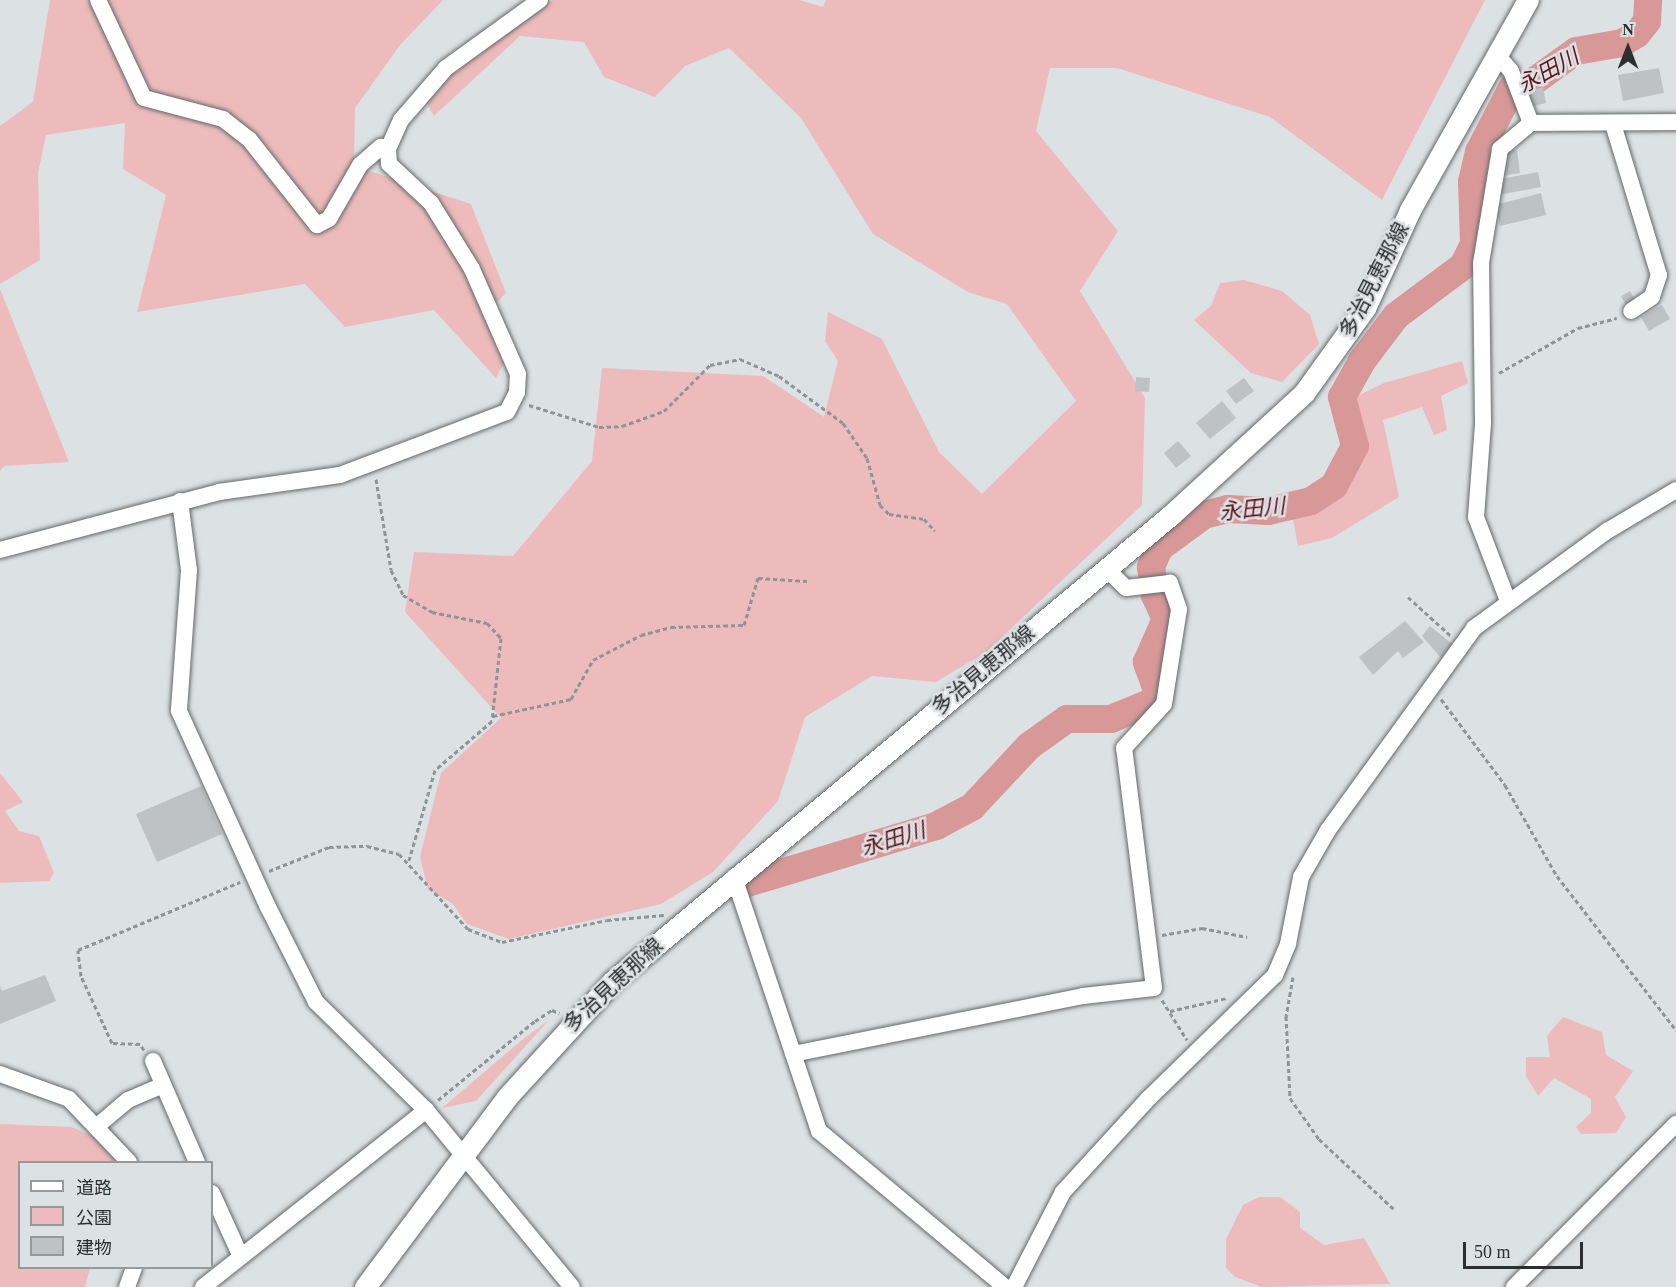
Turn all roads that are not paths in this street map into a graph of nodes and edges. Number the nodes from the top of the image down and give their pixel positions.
1 (98, 0) edge
2 (540, 0) edge
3 (1521, 3) edge
4 (1497, 55) junction
5 (1676, 122) edge
6 (1531, 123) junction
7 (1613, 124) junction
8 (388, 149) junction
9 (1631, 311) road end
10 (1676, 490) edge
11 (180, 501) junction
12 (0, 550) edge
13 (1106, 569) junction
14 (1508, 602) junction
15 (734, 877) junction
16 (793, 1054) junction
17 (153, 1061) road end
18 (0, 1074) edge
19 (163, 1085) junction
20 (426, 1110) junction
21 (1676, 1124) edge
22 (96, 1127) junction
23 (465, 1156) junction
24 (128, 1161) edge
25 (197, 1161) edge
26 (213, 1195) edge
27 (241, 1257) junction
28 (134, 1269) edge
29 (127, 1287) edge
30 (203, 1287) edge
31 (365, 1287) edge
32 (572, 1287) edge
33 (1005, 1287) edge
34 (1014, 1287) edge
35 (1514, 1287) edge

1 - 8 street
2 - 8 street
3 - 4 main road, 多治見恵那線
4 - 6 street
4 - 13 main road, 多治見恵那線
5 - 7 street
6 - 7 street
6 - 14 street
7 - 9 street
8 - 11 street
10 - 14 street
11 - 12 street
11 - 20 street
13 - 15 main road, 多治見恵那線
13 - 16 street
14 - 34 street
15 - 16 street
15 - 23 main road, 多治見恵那線
16 - 33 street
17 - 19 street
18 - 22 street
19 - 22 street
19 - 25 street
20 - 23 street
20 - 27 street
21 - 35 street
22 - 24 street
23 - 31 main road, 多治見恵那線
23 - 32 street
26 - 27 street
27 - 30 street
28 - 29 street

